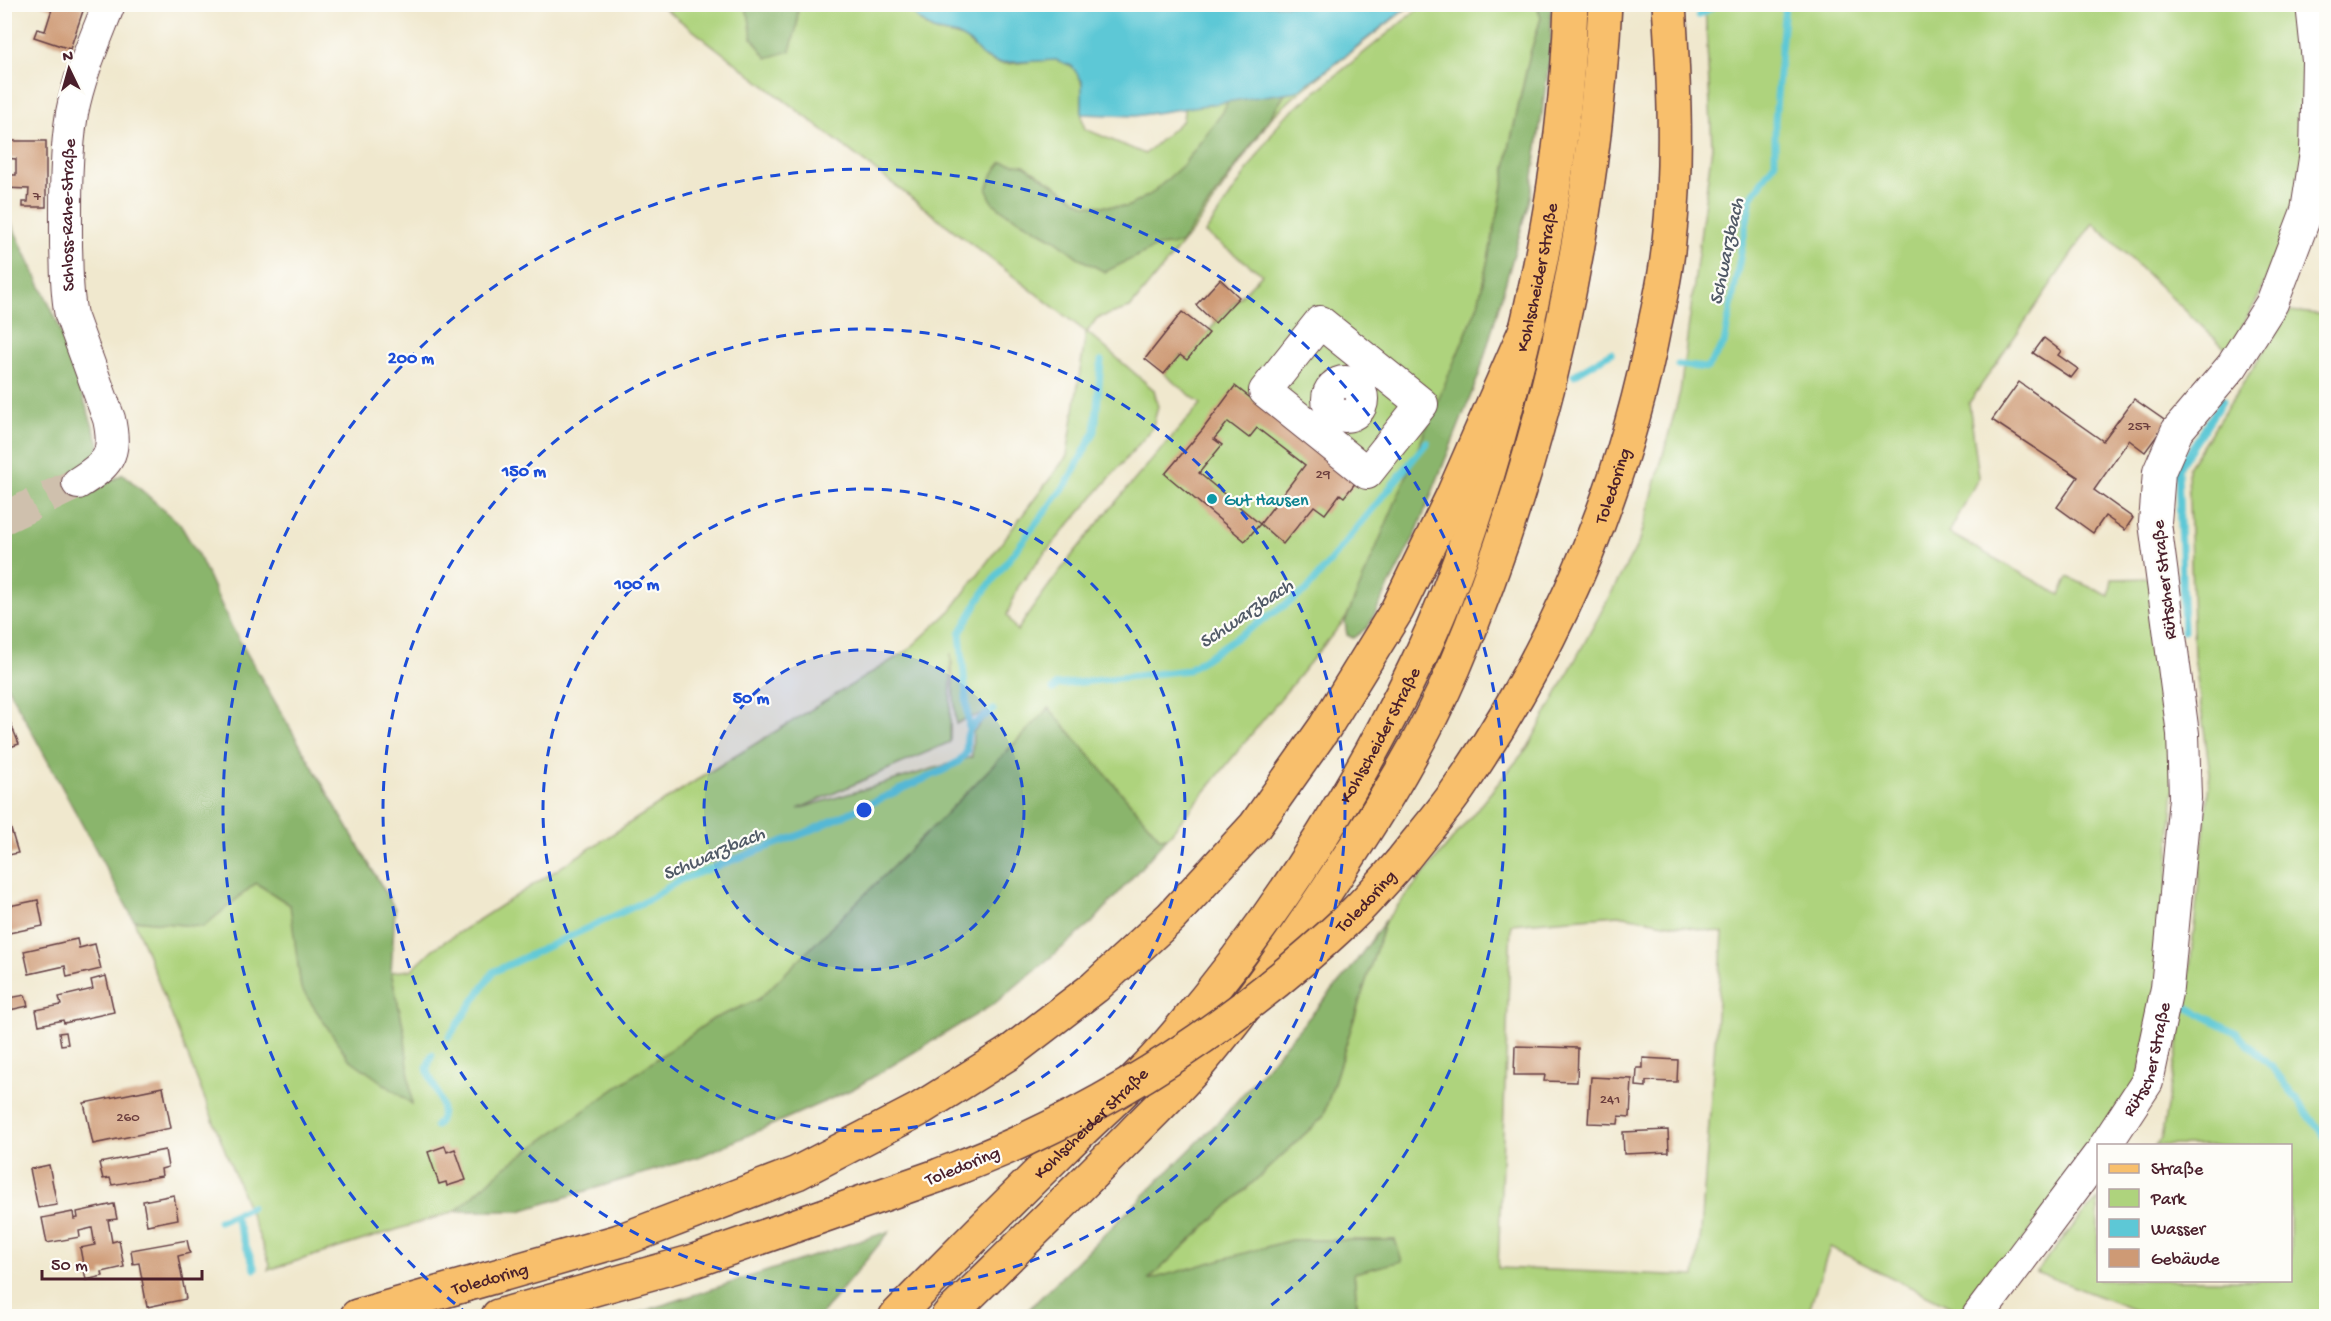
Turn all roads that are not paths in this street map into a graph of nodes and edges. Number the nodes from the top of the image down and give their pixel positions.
1 (109, 4) edge
2 (1571, 4) edge
3 (1605, 4) edge
4 (1669, 4) edge
5 (2312, 4) edge
6 (1528, 322) junction
7 (1294, 355) junction
8 (1396, 436) junction
9 (78, 483) tunnel mouth
10 (2106, 1144) edge
11 (2097, 1157) edge
12 (357, 1317) edge
13 (498, 1317) edge
14 (896, 1317) edge
15 (948, 1317) edge
16 (1978, 1317) edge

1 - 9 street, Schloss-Rahe-Straße
2 - 6 main road, Kohlscheider Straße
3 - 15 main road, Kohlscheider Straße
4 - 13 main road, Toledoring, bridge
5 - 10 street, Rütscher Straße
6 - 12 main road, Toledoring
6 - 14 main road, Kohlscheider Straße
7 - 8 street
7 - 8 street
7 - 8 street
11 - 16 street

